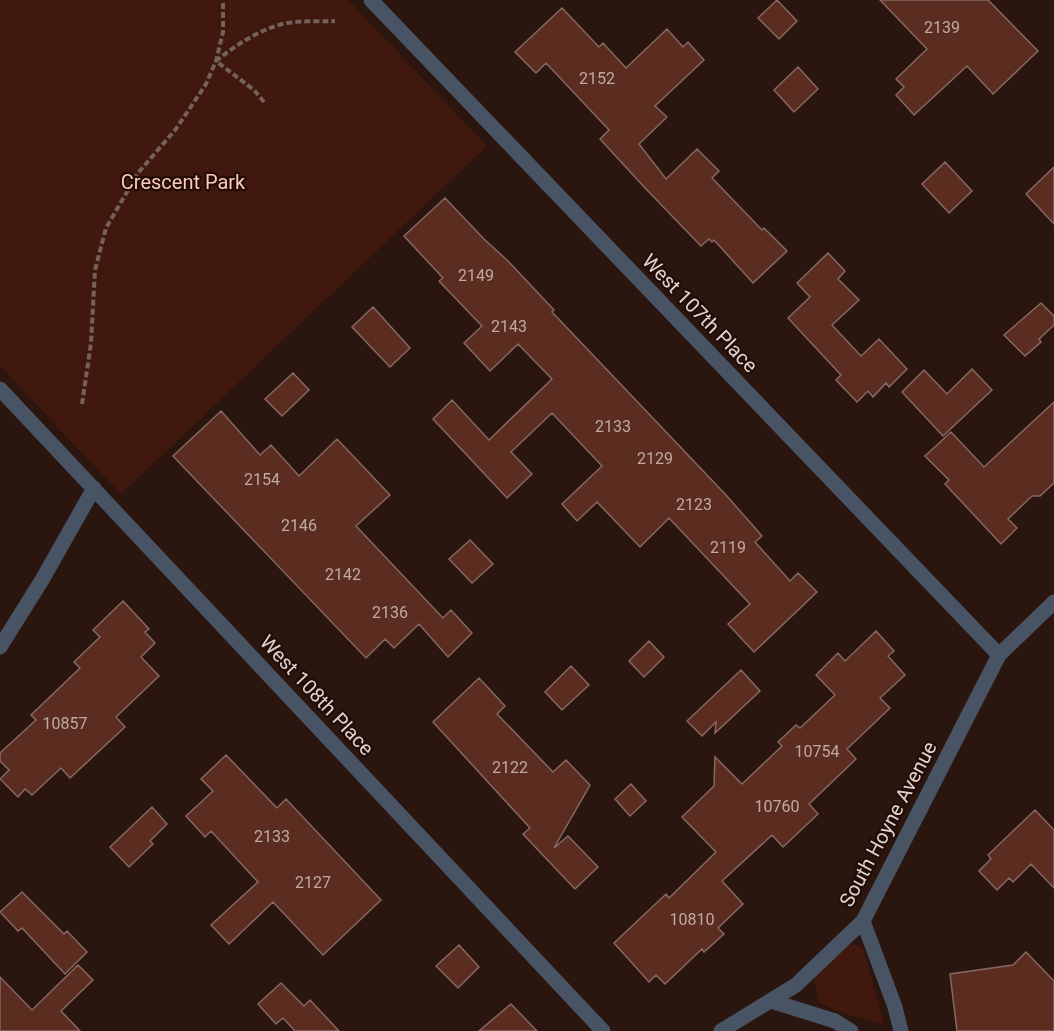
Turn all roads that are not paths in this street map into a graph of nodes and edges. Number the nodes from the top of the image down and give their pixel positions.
1 (371, 0) edge
2 (0, 389) edge
3 (94, 488) junction
4 (1054, 602) edge
5 (0, 647) edge
6 (999, 655) junction
7 (863, 921) junction
8 (771, 1001) junction
9 (603, 1031) edge
10 (721, 1031) edge
11 (851, 1031) edge
12 (901, 1031) edge

1 - 6 street, West 107th Place
2 - 3 street, West 108th Place
3 - 5 street
3 - 9 street, West 108th Place
4 - 6 street, South Hoyne Avenue
6 - 7 street, South Hoyne Avenue
7 - 8 street, South Hoyne Avenue
7 - 12 street
8 - 10 street, South Hoyne Avenue
8 - 11 street

